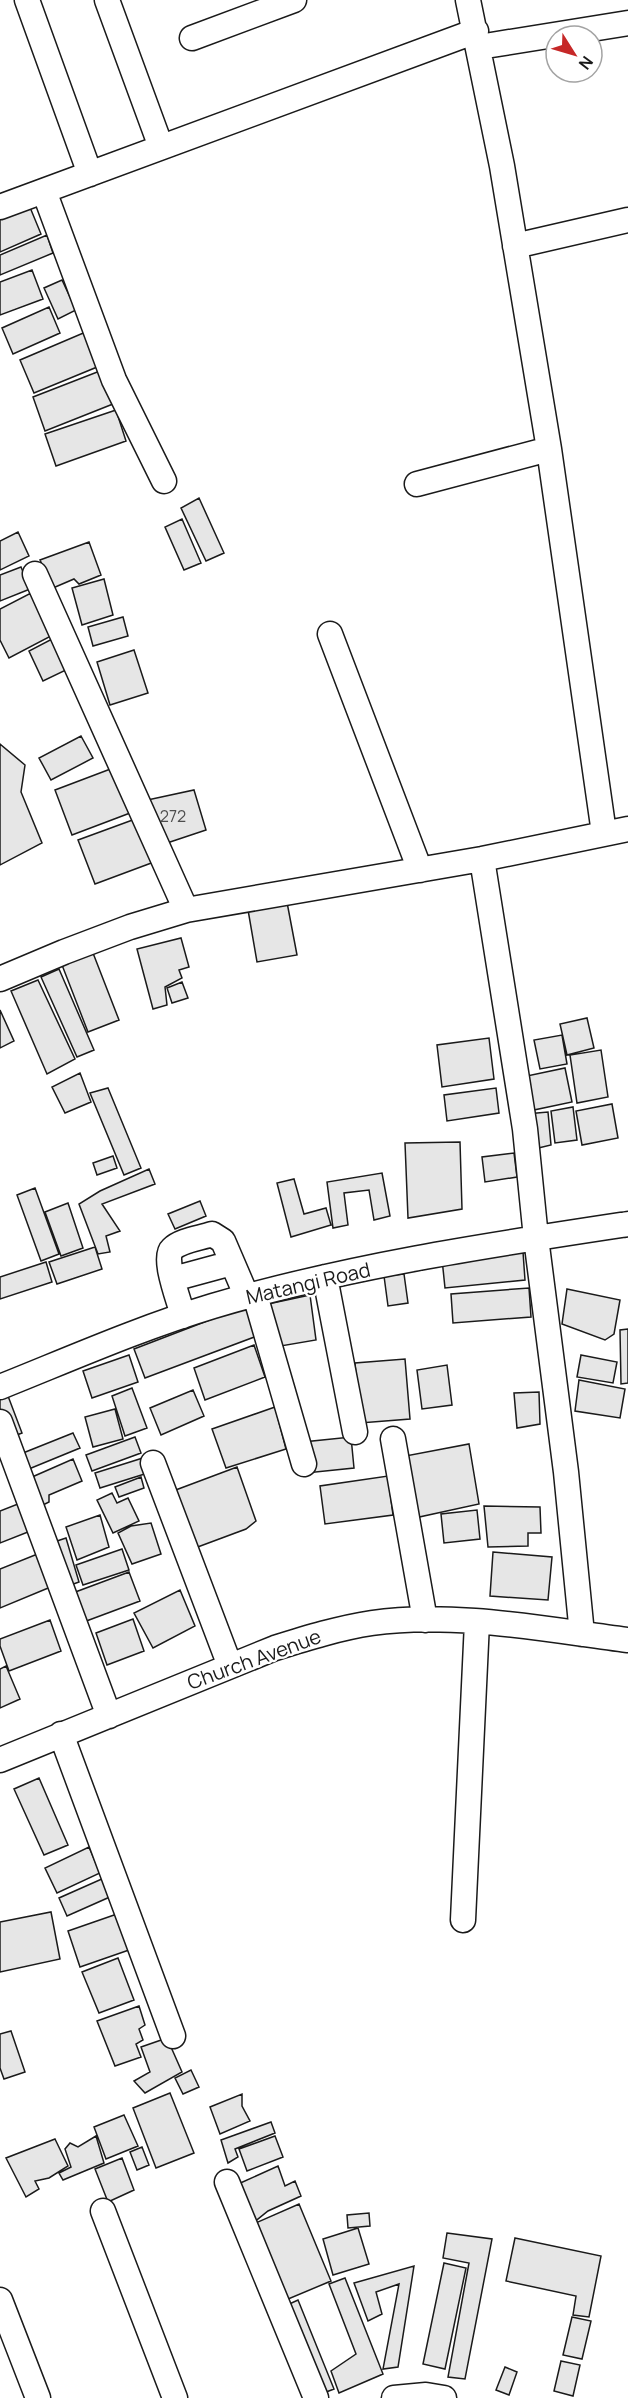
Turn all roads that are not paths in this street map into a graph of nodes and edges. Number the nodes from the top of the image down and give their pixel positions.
1 (27, 0) edge
2 (106, 0) edge
3 (294, 0) edge
4 (468, 0) edge
5 (628, 23) edge
6 (192, 38) dead end
7 (477, 39) junction
8 (161, 147) junction
9 (90, 174) junction
10 (44, 191) junction
11 (0, 207) edge
12 (628, 220) edge
13 (515, 246) junction
14 (549, 449) junction
15 (164, 481) dead end
16 (417, 484) dead end
17 (35, 574) dead end
18 (330, 634) dead end
19 (628, 829) edge
20 (604, 832) junction
21 (482, 859) junction
22 (420, 870) junction
23 (186, 910) junction
24 (0, 978) edge
25 (628, 1224) edge
26 (536, 1238) junction
27 (232, 1263) junction
28 (325, 1276) junction
29 (173, 1279) junction
30 (251, 1296) junction
31 (183, 1316) junction
32 (0, 1387) edge
33 (0, 1422) edge
34 (355, 1432) dead end
35 (393, 1439) dead end
36 (153, 1463) dead end
37 (304, 1464) dead end
38 (425, 1620) junction
39 (477, 1622) junction
40 (582, 1634) junction
41 (628, 1640) edge
42 (230, 1666) junction
43 (109, 1716) junction
44 (62, 1734) junction
45 (0, 1760) edge
46 (463, 1920) dead end
47 (173, 2036) dead end
48 (227, 2182) dead end
49 (103, 2211) dead end
50 (0, 2300) edge
51 (38, 2398) edge
52 (175, 2398) edge
53 (316, 2398) edge
54 (394, 2398) edge
55 (444, 2398) edge

1 - 9 street
2 - 8 street
3 - 6 street
4 - 7 street
5 - 7 street
7 - 8 street
7 - 13 street
8 - 9 street
9 - 10 street
10 - 11 street
10 - 15 street
12 - 13 street
13 - 14 street
14 - 16 street
14 - 20 street
17 - 23 street
18 - 22 street
19 - 20 street
20 - 21 street
21 - 22 street
21 - 26 street
22 - 23 street
23 - 24 street
25 - 26 street, Matangi Road
26 - 28 street, Matangi Road
26 - 40 street
27 - 29 street
27 - 29 street
27 - 30 street
28 - 30 street, Matangi Road
28 - 34 street
29 - 31 street
30 - 31 street, Matangi Road
30 - 37 street
31 - 32 street, Matangi Road
33 - 43 street
35 - 38 street
36 - 42 street
38 - 39 street, Church Avenue
38 - 42 street, Church Avenue
39 - 40 street, Church Avenue
39 - 46 street
40 - 41 street, Church Avenue
42 - 43 street, Church Avenue
43 - 44 street, Church Avenue
44 - 45 street, Church Avenue
44 - 47 street
48 - 53 street
49 - 52 street
50 - 51 street
54 - 55 street

